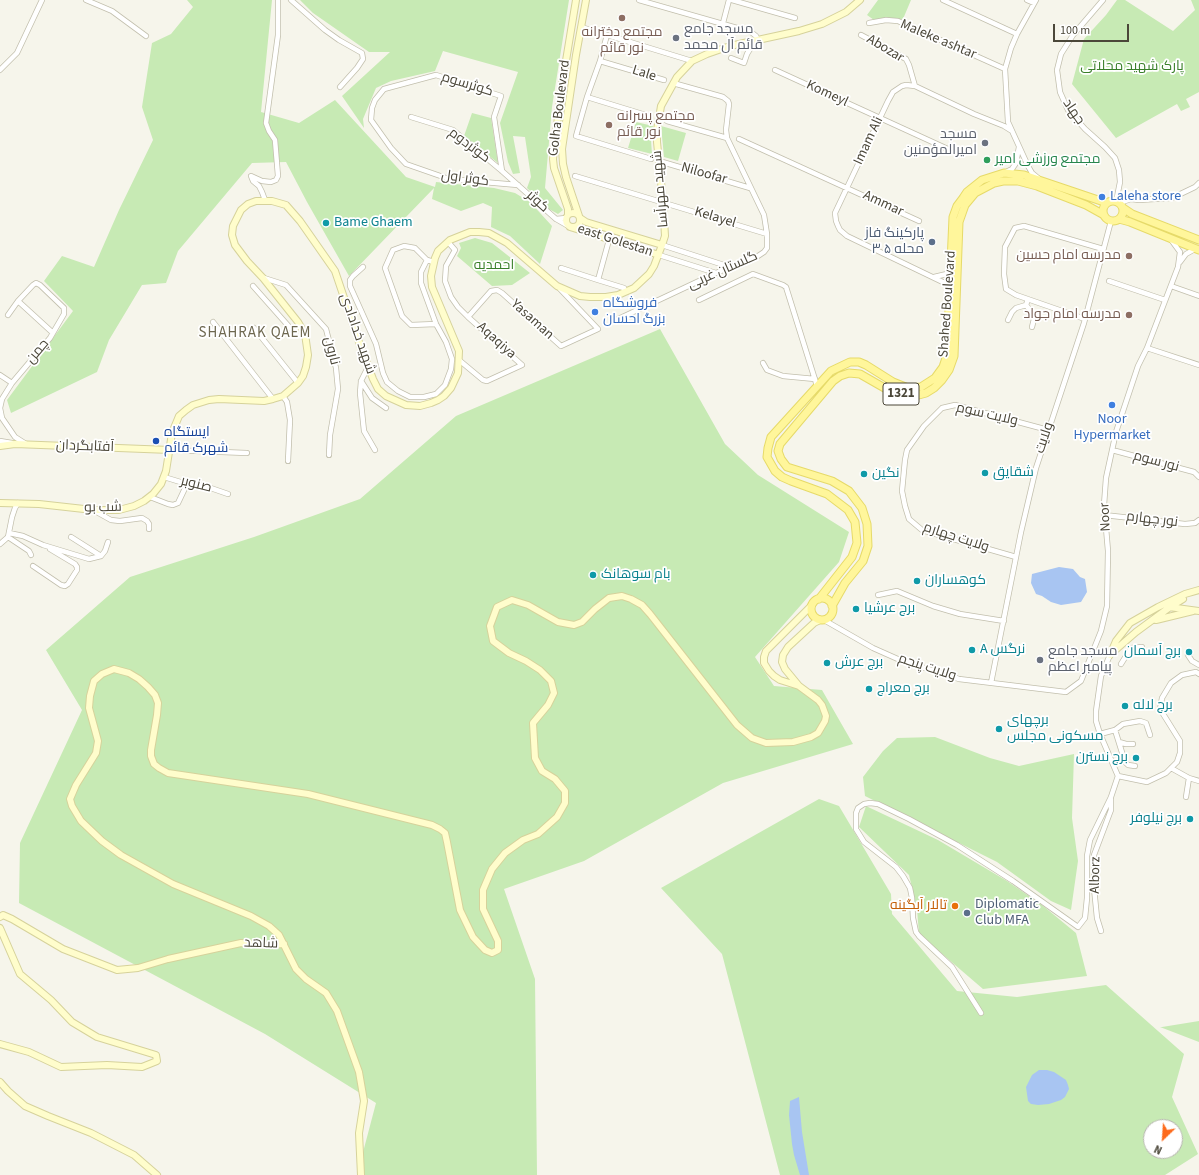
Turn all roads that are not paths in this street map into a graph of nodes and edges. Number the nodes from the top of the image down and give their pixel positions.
1 (42, 0) edge
2 (86, 0) edge
3 (278, 0) edge
4 (291, 0) edge
5 (576, 0) edge
6 (586, 0) edge
7 (639, 0) edge
8 (730, 0) edge
9 (860, 0) edge
10 (943, 0) edge
11 (1027, 0) edge
12 (1103, 0) edge
13 (1035, 2) edge
14 (795, 18) dead end
15 (723, 23) junction
16 (870, 23) dead end
17 (581, 27) junction
18 (1017, 34) junction
19 (607, 35) junction
20 (861, 35) dead end
21 (146, 36) dead end
22 (757, 41) junction
23 (731, 58) dead end
24 (600, 61) junction
25 (692, 61) junction
26 (1005, 68) junction
27 (0, 70) edge
28 (775, 70) dead end
29 (664, 80) dead end
30 (673, 83) junction
31 (915, 86) junction
32 (340, 87) dead end
33 (382, 91) joint
34 (586, 97) junction
35 (649, 116) dead end
36 (411, 117) dead end
37 (1003, 118) junction
38 (880, 119) junction
39 (667, 121) dead end
40 (994, 122) junction
41 (1012, 131) junction
42 (727, 138) junction
43 (739, 138) dead end
44 (1019, 147) junction
45 (950, 150) dead end
46 (651, 158) dead end
47 (658, 161) junction
48 (502, 171) junction
49 (1004, 173) junction
50 (575, 176) dead end
51 (1040, 180) junction
52 (1199, 183) edge
53 (518, 186) junction
54 (750, 188) junction
55 (847, 188) junction
56 (265, 200) junction
57 (663, 202) junction
58 (1107, 203) junction
59 (1119, 204) junction
60 (1104, 215) junction
61 (567, 216) junction
62 (579, 217) junction
63 (556, 219) junction
64 (1120, 219) junction
65 (919, 221) dead end
66 (1111, 221) junction
67 (570, 227) junction
68 (767, 234) junction
69 (1171, 239) junction
70 (609, 240) junction
71 (1199, 240) edge
72 (448, 242) junction
73 (662, 245) junction
74 (1103, 249) junction
75 (1197, 249) edge
76 (659, 255) junction
77 (427, 260) junction
78 (434, 262) junction
79 (364, 267) dead end
80 (730, 267) junction
81 (1178, 267) junction
82 (561, 268) dead end
83 (716, 273) junction
84 (954, 273) junction
85 (934, 277) junction
86 (263, 278) junction
87 (598, 280) junction
88 (1109, 281) dead end
89 (253, 286) dead end
90 (557, 286) junction
91 (953, 286) junction
92 (1171, 286) junction
93 (624, 288) dead end
94 (502, 293) joint
95 (1199, 296) edge
96 (1028, 299) junction
97 (699, 300) dead end
98 (1165, 300) junction
99 (18, 301) junction
100 (1026, 305) junction
101 (8, 315) dead end
102 (468, 317) junction
103 (1085, 319) junction
104 (1008, 320) dead end
105 (213, 322) dead end
106 (614, 322) dead end
107 (436, 324) junction
108 (300, 326) junction
109 (1032, 327) dead end
110 (254, 328) dead end
111 (53, 333) junction
112 (1147, 348) junction
113 (459, 360) junction
114 (763, 363) dead end
115 (1199, 365) edge
116 (368, 367) junction
117 (0, 375) edge
118 (361, 381) junction
119 (12, 383) junction
120 (298, 383) junction
121 (816, 383) junction
122 (823, 393) junction
123 (284, 396) junction
124 (273, 399) junction
125 (386, 408) dead end
126 (1048, 430) junction
127 (0, 440) edge
128 (15, 444) junction
129 (26, 444) junction
130 (0, 446) edge
131 (170, 450) junction
132 (375, 450) dead end
133 (1112, 450) junction
134 (247, 453) dead end
135 (329, 455) dead end
136 (905, 460) joint
137 (288, 461) dead end
138 (164, 477) junction
139 (1199, 477) edge
140 (187, 484) junction
141 (228, 494) dead end
142 (150, 497) junction
143 (0, 503) edge
144 (18, 503) junction
145 (93, 510) junction
146 (1104, 515) junction
147 (1199, 520) edge
148 (149, 529) dead end
149 (8, 535) junction
150 (71, 537) dead end
151 (108, 542) dead end
152 (0, 544) edge
153 (43, 545) junction
154 (31, 555) dead end
155 (101, 556) junction
156 (1016, 557) junction
157 (33, 566) dead end
158 (1199, 590) edge
159 (1199, 593) edge
160 (878, 595) dead end
161 (1190, 596) junction
162 (819, 599) junction
163 (812, 605) junction
164 (832, 606) junction
165 (1158, 607) junction
166 (1170, 607) junction
167 (1196, 611) edge
168 (822, 620) junction
169 (1004, 621) junction
170 (1130, 623) junction
171 (1149, 623) junction
172 (1136, 632) junction
173 (1142, 647) dead end
174 (1110, 654) junction
175 (1188, 655) dead end
176 (1121, 664) dead end
177 (1199, 665) edge
178 (1199, 674) edge
179 (991, 683) junction
180 (798, 686) junction
181 (1115, 730) junction
182 (1100, 734) junction
183 (1150, 735) dead end
184 (1119, 742) junction
185 (1133, 744) dead end
186 (1135, 766) dead end
187 (1171, 768) junction
188 (1118, 776) junction
189 (1189, 778) junction
190 (1199, 780) edge
191 (1111, 797) junction
192 (1186, 797) dead end
193 (0, 917) edge
194 (0, 928) edge
195 (1101, 932) dead end
196 (284, 944) junction
197 (981, 1013) dead end
198 (0, 1044) edge
199 (0, 1082) edge
200 (157, 1175) edge
201 (361, 1175) edge

1 - 27 street
2 - 21 street
3 - 56 street
4 - 32 street
5 - 61 main road, Golha Boulevard
6 - 17 main road, Golha Boulevard
7 - 15 street
8 - 14 street
8 - 15 street
9 - 22 main road, شهید مهرآسا
10 - 18 street
11 - 13 street
12 - 59 street, جهاد
13 - 18 street
15 - 22 street
16 - 26 street, Maleke ashtar
17 - 19 street
17 - 62 main road, Golha Boulevard
18 - 26 street
19 - 24 street
19 - 25 street
20 - 31 street, Abozar
22 - 23 street
22 - 25 main road, شهید مهرآسا
24 - 29 street, Lale
24 - 34 street
25 - 30 main road, شهید مهرآسا
26 - 37 street
28 - 38 street, Komeyl
30 - 42 street
30 - 47 main road, شهید مهرآسا
31 - 38 street, Imam Ali
31 - 40 street
33 - 48 street, کوثرسوم
33 - 53 street, کوثر اول
34 - 35 street
34 - 46 street
36 - 48 street, کوثردوم
37 - 40 street
37 - 41 street
38 - 45 street, Komeyl
38 - 55 street, Imam Ali
39 - 42 street
40 - 41 street
41 - 44 street
42 - 54 street, گلستان غربی
43 - 55 street, Ammar
44 - 49 street
44 - 51 street
47 - 54 street, Niloofar
47 - 57 main road, شهید مهرآسا
48 - 53 street, کوثردوم
49 - 51 main road, Shahed Boulevard / 1321
49 - 84 main road, Shahed Boulevard / 1321
50 - 57 street, Kelayel
51 - 58 main road, Shahed Boulevard / 1321
52 - 59 street
53 - 63 street, کوثر
54 - 68 street, گلستان غربی
55 - 65 street, Ammar
55 - 85 street, Imam Ali
56 - 86 main road, شهید خدادادی
56 - 116 main road, شهید خدادادی
57 - 68 street, Kelayel
57 - 73 main road, شهید مهرآسا
58 - 59 main road
58 - 60 main road
59 - 64 main road
59 - 71 main road
60 - 66 main road
60 - 84 main road, Shahed Boulevard / 1321
61 - 62 main road
61 - 63 street
61 - 67 main road
62 - 67 main road
62 - 73 main road, east Golestan
63 - 67 street, کوثر
64 - 66 main road
64 - 69 main road
66 - 74 street, ولایت
67 - 70 main road, east Golestan
68 - 80 street, گلستان غربی
69 - 75 main road
69 - 81 street
70 - 76 main road, east Golestan
70 - 87 street
72 - 78 main road, شهید خدادادی
72 - 90 main road, شهید خدادادی
72 - 102 street
73 - 76 main road, شهید خدادادی
73 - 80 street
74 - 96 street
74 - 103 street, ولایت
75 - 81 street
76 - 83 street
76 - 90 main road, شهید خدادادی
77 - 78 street
77 - 107 street
77 - 107 street
78 - 113 main road, شهید خدادادی
79 - 107 street
80 - 83 street, گلستان غربی
81 - 92 street, Noor
82 - 87 street
83 - 106 street, گلستان غربی
84 - 85 street
84 - 91 main road, Shahed Boulevard / 1321
85 - 91 street, Imam Ali
86 - 108 main road, شهید خدادادی
86 - 135 street, نارون
87 - 93 street
88 - 98 street
89 - 108 street
90 - 94 street, Yasaman
91 - 121 main road, Shahed Boulevard / 1321
91 - 122 main road, Shahed Boulevard / 1321
92 - 95 street
92 - 98 street, Noor
94 - 102 street, Aqaqiya
96 - 100 street
96 - 103 street
97 - 121 street
98 - 112 street, Noor
99 - 101 street
99 - 111 street
99 - 111 street, چمن
100 - 104 street
100 - 109 street
102 - 113 street, Aqaqiya
103 - 126 street, ولایت
105 - 124 street
108 - 120 main road, شهید خدادادی
110 - 120 street
111 - 119 street, چمن
112 - 115 street
112 - 133 street, Noor
113 - 116 main road, شهید خدادادی
114 - 121 street
116 - 118 street
117 - 119 street
118 - 125 street
118 - 132 street
119 - 129 street, چمن
120 - 123 main road, شهید خدادادی
121 - 122 main road
121 - 162 main road, Shahed Boulevard / 1321
122 - 164 main road, Shahed Boulevard / 1321
123 - 124 main road, شهید خدادادی
123 - 137 street
124 - 131 main road, شهید خدادادی
126 - 136 street, ولایت سوم
126 - 156 street, ولایت
127 - 128 street, آفتابگردان
128 - 129 main road, آفتابگردان
128 - 130 main road
129 - 131 main road, آفتابگردان
131 - 134 street
131 - 138 main road, شب بو
133 - 139 street, نور سوم
133 - 146 street, Noor
136 - 156 street, ولایت چهارم
138 - 140 street, صنوبر
138 - 142 main road, شب بو
140 - 141 street, صنوبر
140 - 142 street
142 - 145 main road, شب بو
143 - 144 main road, شب بو
144 - 145 main road, شب بو
144 - 149 street
145 - 148 street
146 - 147 street, نور چهارم
146 - 179 street, Noor
149 - 152 street
149 - 153 street
149 - 154 street
150 - 155 street
151 - 155 street
153 - 155 street
153 - 157 street
156 - 169 street, ولایت
158 - 165 main road
159 - 161 main road
160 - 169 street
161 - 166 main road
161 - 167 main road
162 - 163 main road
162 - 164 main road
163 - 168 main road
163 - 180 main road
164 - 168 main road
165 - 166 main road
165 - 170 main road
166 - 167 main road
166 - 171 main road
167 - 171 main road
168 - 179 street, ولایت پنجم
168 - 180 main road
169 - 179 street, ولایت
170 - 172 main road
170 - 174 main road
171 - 172 main road
172 - 174 main road
173 - 176 street
174 - 182 street
175 - 177 street
178 - 187 street
180 - 196 main road
181 - 182 street
181 - 183 street
181 - 184 street
182 - 188 street
184 - 185 street
184 - 186 street
187 - 188 street
187 - 189 street
188 - 191 street
189 - 190 street
189 - 192 street
191 - 195 street, Alborz
191 - 197 street
193 - 196 main road, شاهد
194 - 198 main road
196 - 201 main road, شاهد
199 - 200 main road

